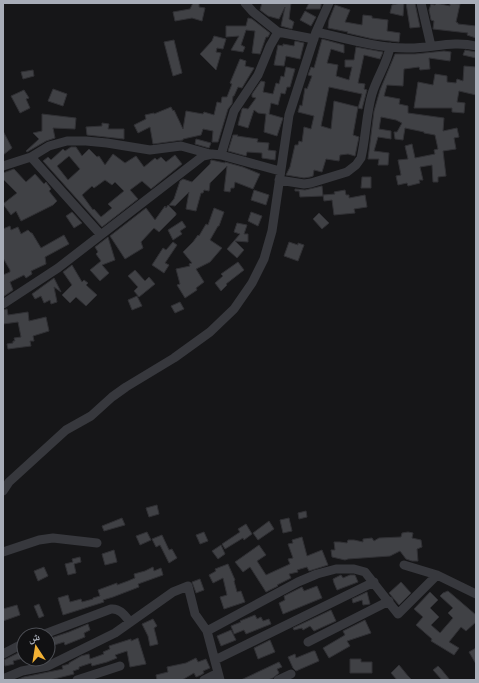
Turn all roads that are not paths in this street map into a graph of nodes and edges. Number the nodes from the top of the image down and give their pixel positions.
1 (245, 3) edge
2 (329, 3) edge
3 (421, 3) edge
4 (278, 32) junction
5 (315, 36) junction
6 (431, 46) junction
7 (476, 46) edge
8 (390, 47) junction
9 (216, 154) junction
10 (31, 157) junction
11 (3, 166) edge
12 (279, 175) junction
13 (100, 235) junction
14 (3, 304) edge
15 (3, 491) edge
16 (97, 543) dead end
17 (3, 552) edge
18 (404, 565) dead end
19 (437, 575) junction
20 (374, 582) junction
21 (476, 594) edge
22 (388, 601) junction
23 (130, 622) junction
24 (56, 630) edge
25 (207, 631) junction
26 (308, 642) dead end
27 (16, 647) edge
28 (3, 654) edge
29 (215, 660) junction
30 (120, 666) dead end
31 (291, 674) dead end
32 (219, 676) edge
33 (3, 679) edge
34 (78, 680) edge
35 (204, 680) edge
36 (278, 680) edge

1 - 4 street
2 - 5 street
3 - 6 street
4 - 5 street
4 - 9 street
5 - 8 street
5 - 12 street
6 - 7 street
6 - 8 street
8 - 12 street
9 - 10 street
9 - 12 street
9 - 13 street
10 - 11 street
10 - 13 street
12 - 15 street
13 - 14 street
16 - 17 street
18 - 19 street
19 - 21 street
19 - 22 street
20 - 22 street
20 - 25 street
20 - 29 street
22 - 26 street
23 - 24 street
23 - 25 street
23 - 33 street
25 - 29 street
27 - 28 street
29 - 32 street
30 - 34 street
31 - 36 street
32 - 35 street

